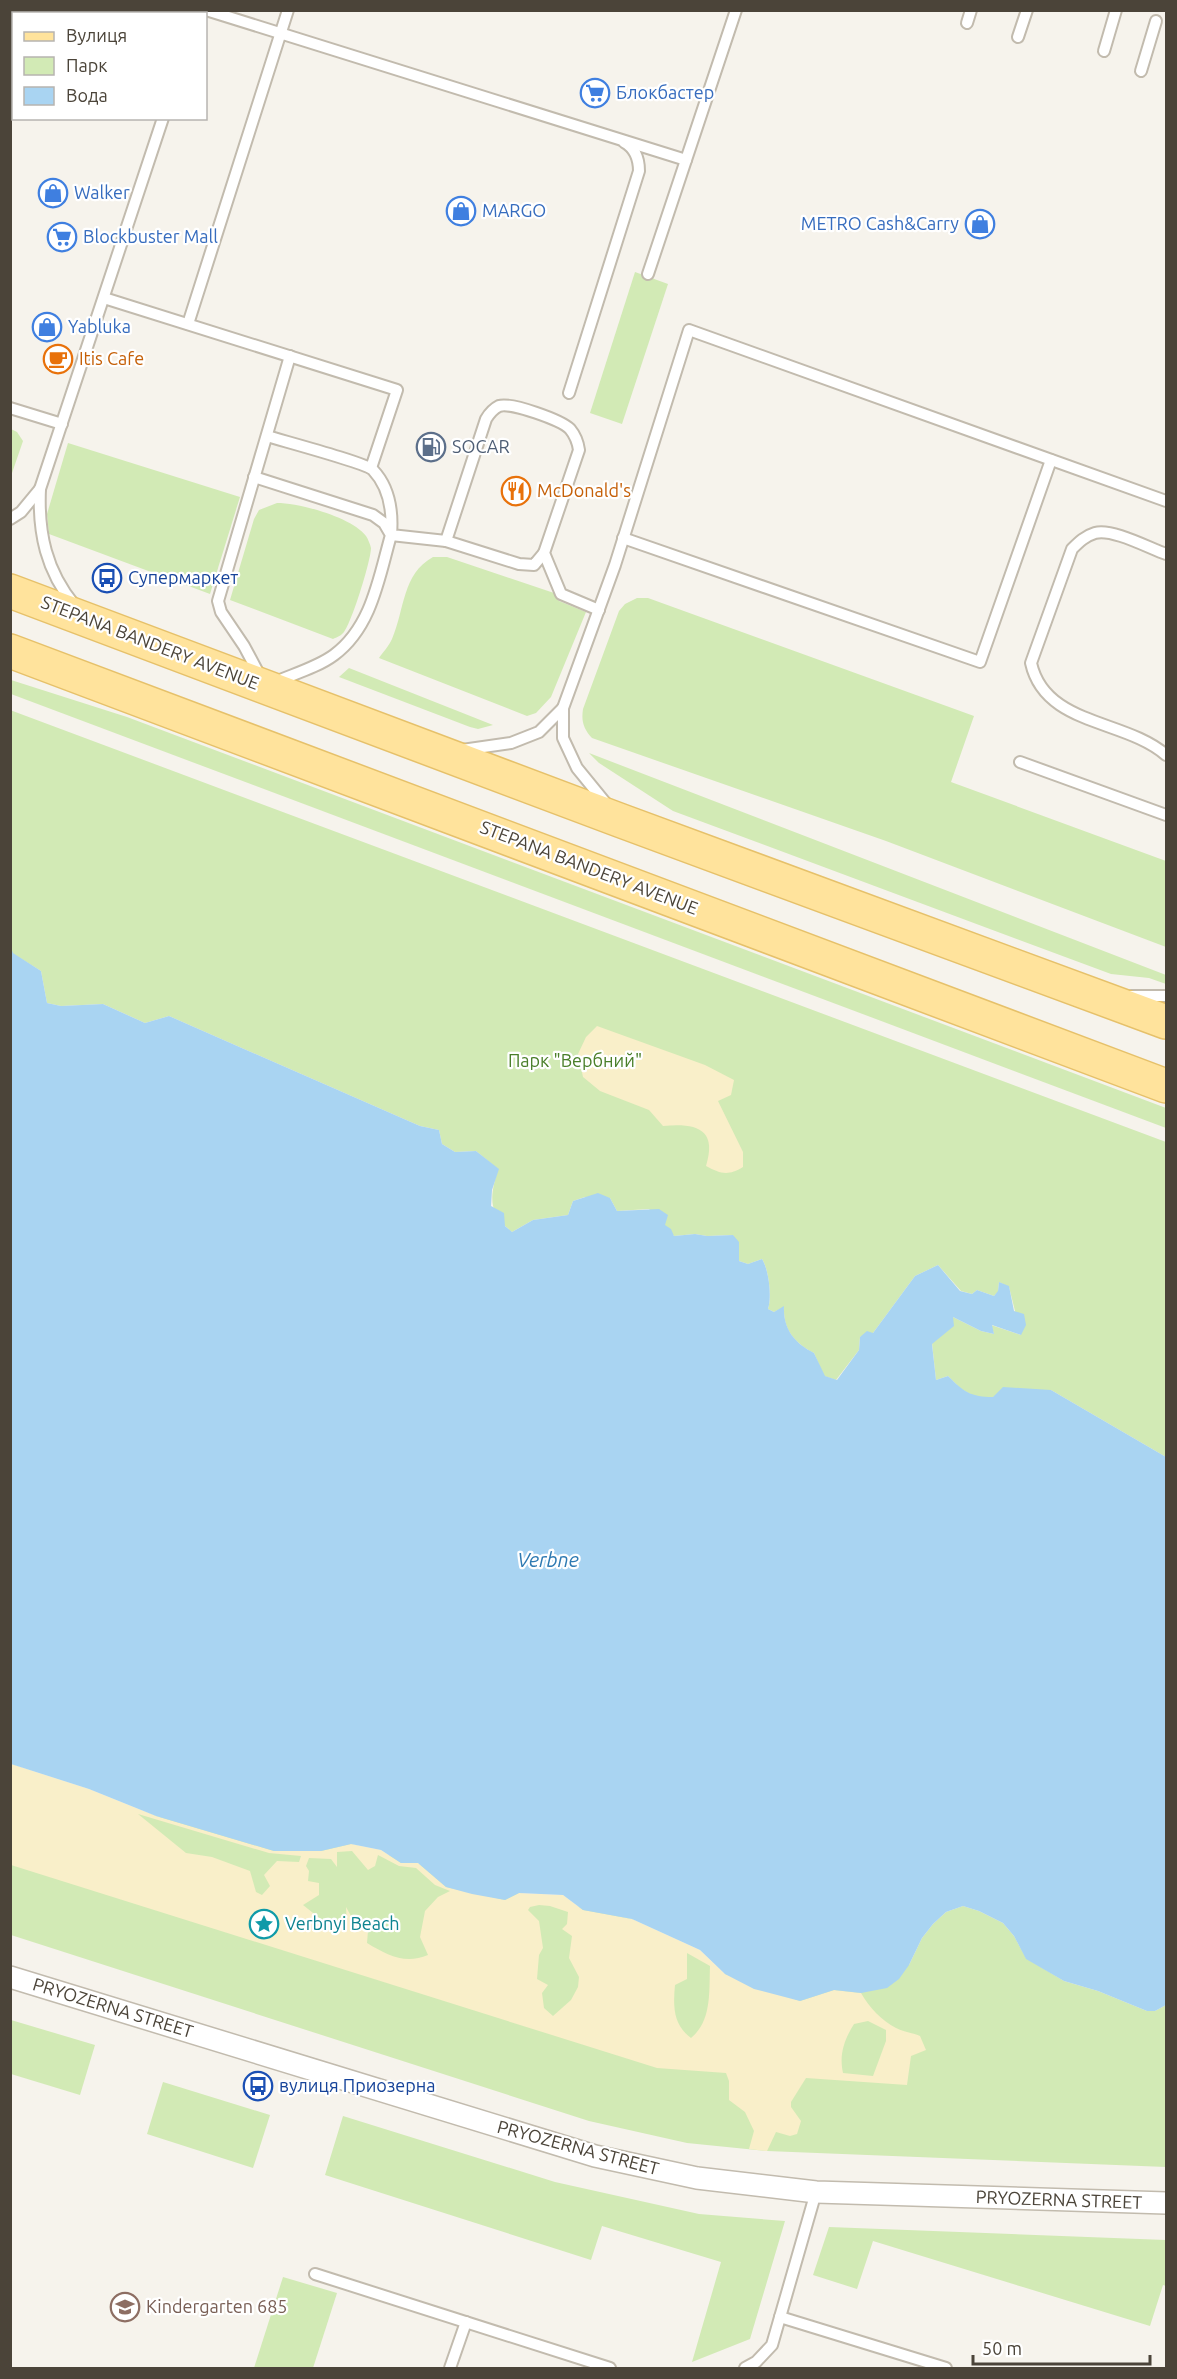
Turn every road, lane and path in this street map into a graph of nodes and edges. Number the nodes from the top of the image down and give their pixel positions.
1 (206, 10) edge
2 (288, 10) edge
3 (736, 10) edge
4 (971, 10) edge
5 (1027, 10) edge
6 (1116, 10) edge
7 (1156, 21) dead end
8 (967, 23) dead end
9 (280, 34) junction
10 (1018, 37) dead end
11 (1104, 51) dead end
12 (1141, 71) dead end
13 (162, 120) edge
14 (618, 139) junction
15 (686, 160) junction
16 (648, 274) dead end
17 (105, 298) junction
18 (188, 324) junction
19 (290, 357) junction
20 (569, 393) dead end
21 (10, 408) edge
22 (62, 424) junction
23 (267, 436) junction
24 (1051, 460) junction
25 (371, 468) junction
26 (254, 477) junction
27 (40, 489) junction
28 (1167, 501) edge
29 (10, 519) edge
30 (392, 535) junction
31 (623, 538) junction
32 (446, 541) junction
33 (544, 553) junction
34 (1167, 554) edge
35 (10, 591) edge
36 (599, 610) junction
37 (85, 618) junction
38 (10, 651) edge
39 (266, 687) junction
40 (563, 708) junction
41 (440, 753) junction
42 (1167, 755) edge
43 (1020, 762) dead end
44 (1167, 815) edge
45 (619, 820) junction
46 (1092, 995) junction
47 (1167, 996) edge
48 (1167, 1022) edge
49 (1167, 1086) edge
50 (10, 1977) edge
51 (816, 2192) junction
52 (1167, 2203) edge
53 (315, 2274) dead end
54 (780, 2317) junction
55 (466, 2322) junction
56 (450, 2368) edge
57 (610, 2368) edge
58 (745, 2368) edge
59 (946, 2368) edge

1 - 9 lane
2 - 9 lane
3 - 15 lane
4 - 8 lane
5 - 10 lane
6 - 11 lane
7 - 12 lane
9 - 14 lane
9 - 18 lane
13 - 17 lane
14 - 15 lane
14 - 20 lane
15 - 16 lane
17 - 18 lane
17 - 22 lane
18 - 19 lane
19 - 23 lane
19 - 25 lane
21 - 22 lane
22 - 27 lane
23 - 25 lane
23 - 26 lane
24 - 28 lane
24 - 31 lane
24 - 31 lane
25 - 30 lane
26 - 30 lane
26 - 39 lane
27 - 29 lane
27 - 37 lane
30 - 32 lane
30 - 39 lane
31 - 36 lane
32 - 33 lane
32 - 33 lane
33 - 36 lane
34 - 42 lane
35 - 37 main road, STEPANA BANDERY AVENUE
36 - 40 lane
37 - 39 main road, STEPANA BANDERY AVENUE
38 - 49 main road, STEPANA BANDERY AVENUE
39 - 41 main road, STEPANA BANDERY AVENUE
40 - 41 lane
40 - 45 lane
41 - 45 main road, STEPANA BANDERY AVENUE
43 - 44 lane
45 - 46 main road, STEPANA BANDERY AVENUE
46 - 47 lane
46 - 48 main road, STEPANA BANDERY AVENUE
50 - 51 street, PRYOZERNA STREET
51 - 52 street, PRYOZERNA STREET
51 - 54 lane
53 - 55 lane
54 - 58 lane
54 - 59 lane
55 - 56 lane
55 - 57 lane

